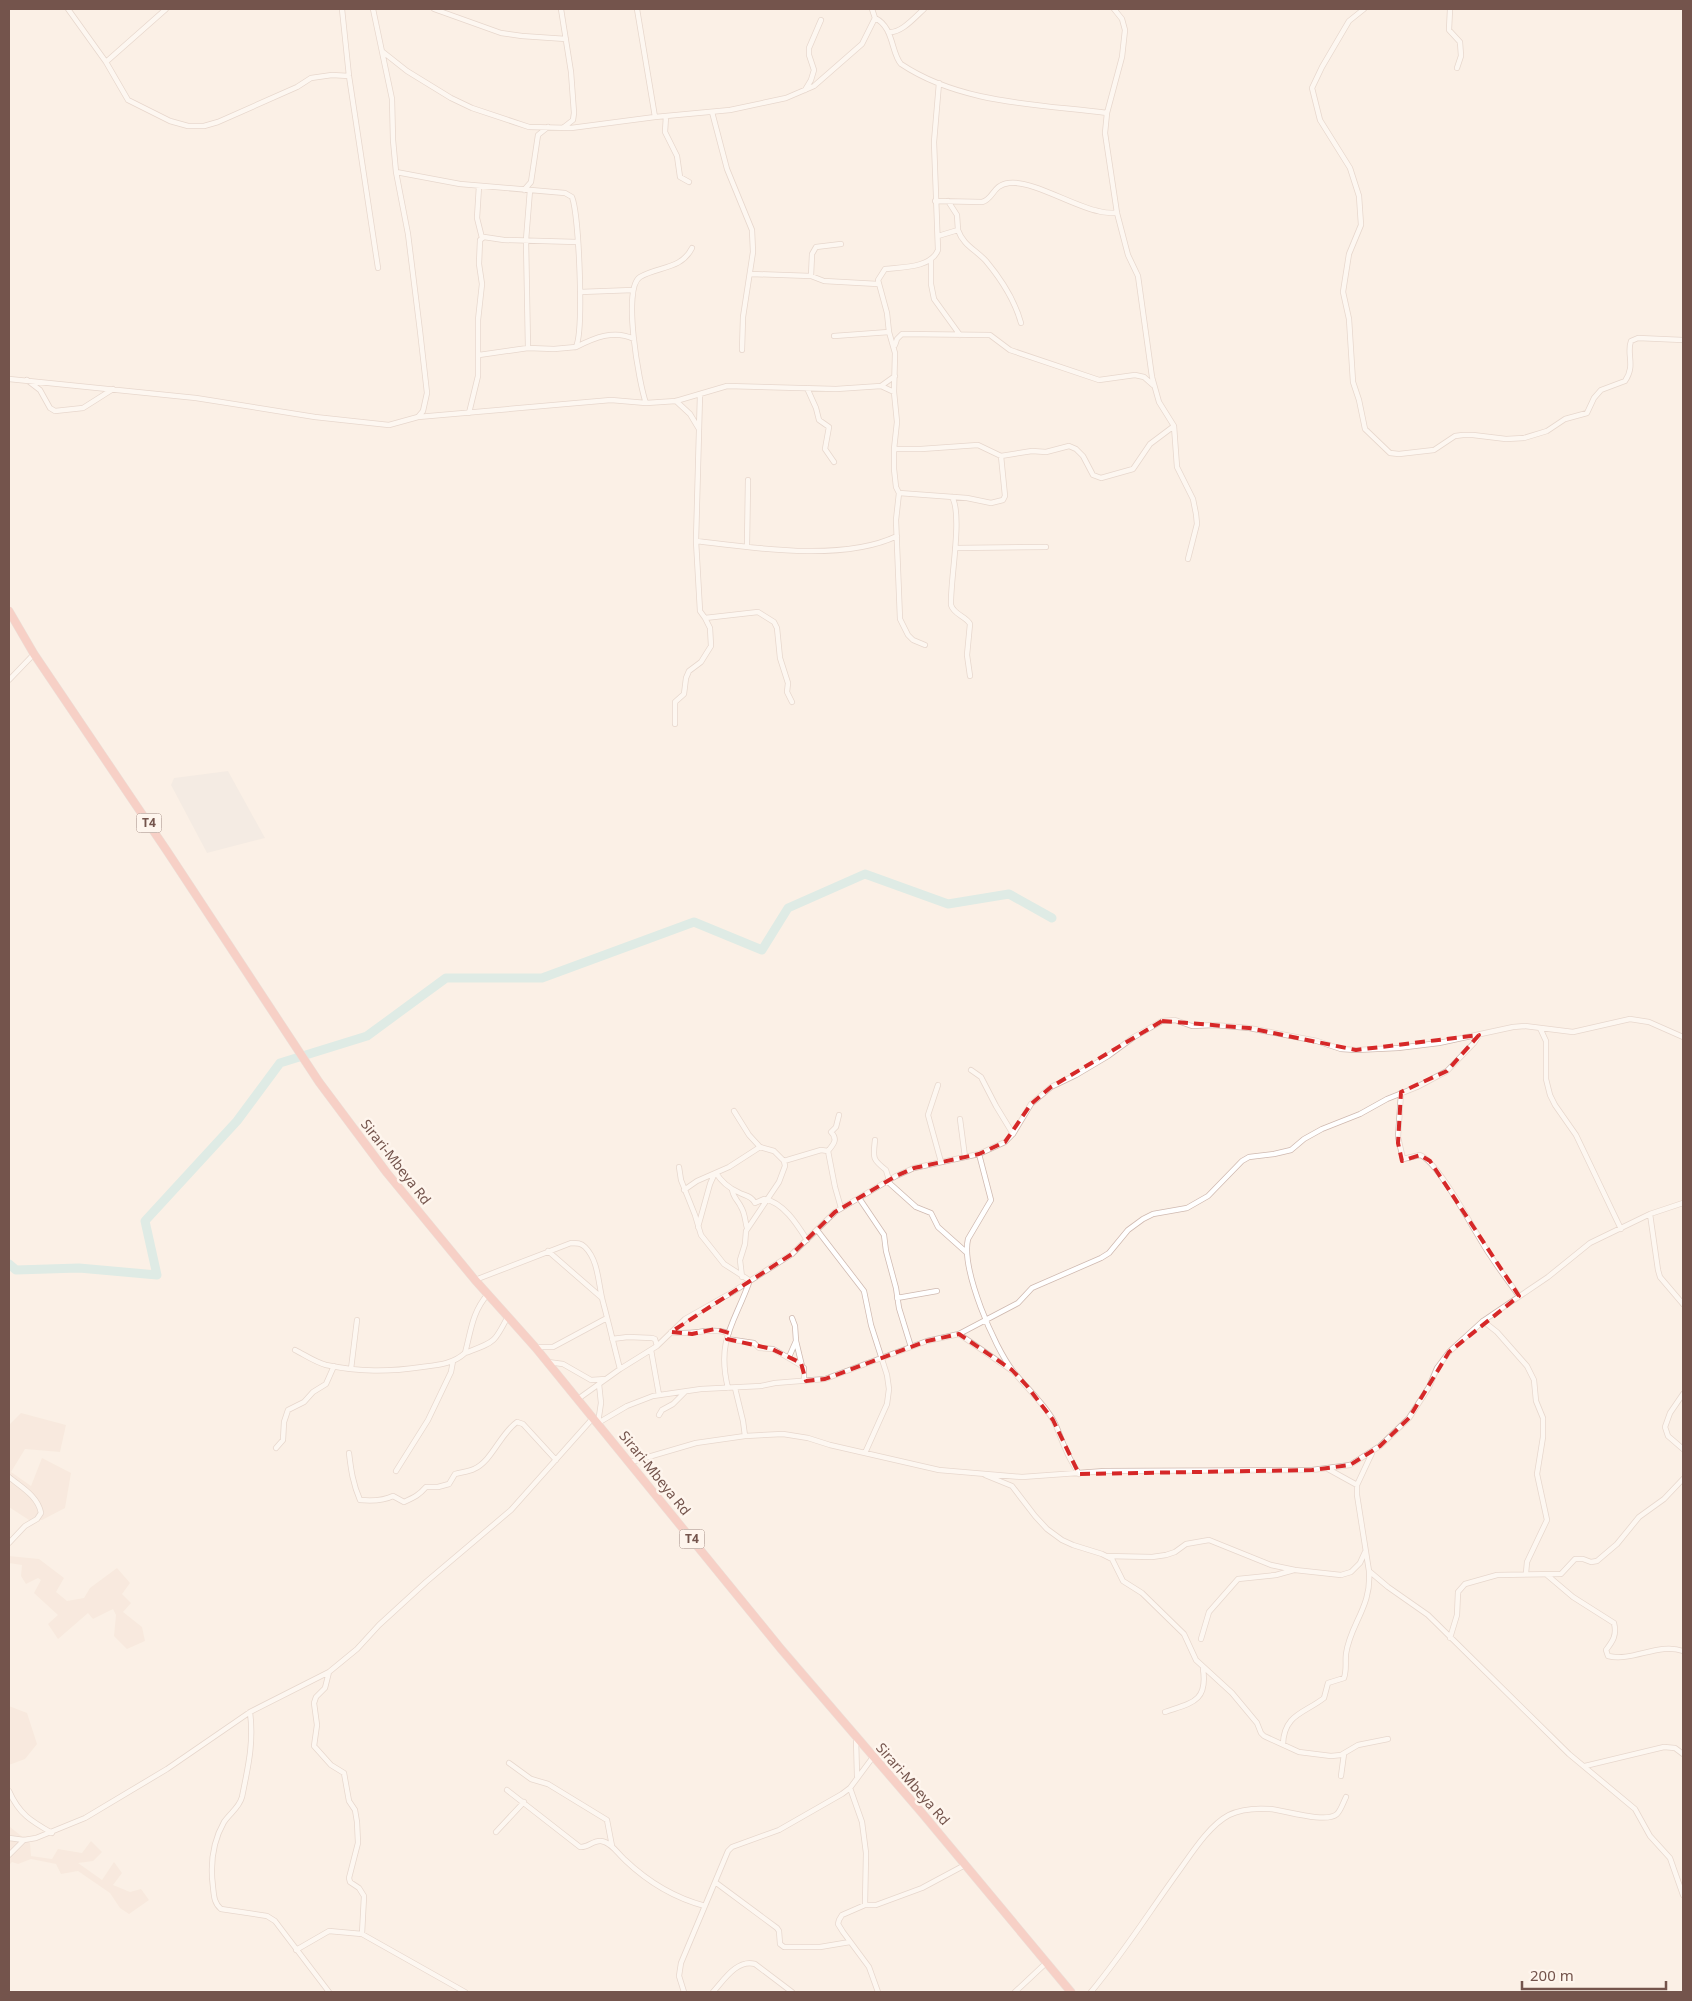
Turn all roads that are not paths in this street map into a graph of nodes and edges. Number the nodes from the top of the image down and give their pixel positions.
1 (68, 9) edge
2 (166, 9) edge
3 (342, 9) edge
4 (373, 9) edge
5 (434, 9) edge
6 (561, 9) edge
7 (637, 9) edge
8 (872, 9) edge
9 (924, 9) edge
10 (1114, 9) edge
11 (1364, 9) edge
12 (1450, 9) edge
13 (875, 18) junction
14 (821, 20) dead end
15 (888, 32) junction
16 (566, 39) junction
17 (382, 51) junction
18 (106, 62) junction
19 (1457, 68) dead end
20 (814, 70) junction
21 (826, 75) junction
22 (349, 76) junction
23 (938, 84) junction
24 (805, 90) junction
25 (712, 112) junction
26 (1107, 113) junction
27 (666, 116) junction
28 (655, 117) junction
29 (529, 127) junction
30 (549, 127) junction
31 (564, 128) junction
32 (538, 135) junction
33 (396, 172) junction
34 (531, 182) junction
35 (689, 182) dead end
36 (478, 186) junction
37 (527, 190) junction
38 (539, 191) junction
39 (948, 200) junction
40 (935, 201) junction
41 (1117, 213) junction
42 (958, 230) junction
43 (938, 236) junction
44 (482, 238) junction
45 (526, 240) junction
46 (577, 242) junction
47 (841, 244) dead end
48 (692, 248) dead end
49 (931, 260) junction
50 (378, 268) dead end
51 (751, 274) junction
52 (811, 276) junction
53 (878, 284) junction
54 (633, 290) junction
55 (580, 292) junction
56 (1021, 323) dead end
57 (889, 332) junction
58 (960, 335) junction
59 (834, 336) dead end
60 (634, 339) junction
61 (1683, 340) edge
62 (894, 346) junction
63 (576, 347) junction
64 (528, 348) junction
65 (742, 350) dead end
66 (479, 355) junction
67 (895, 376) junction
68 (9, 379) edge
69 (26, 380) junction
70 (881, 386) junction
71 (1154, 386) junction
72 (807, 388) junction
73 (113, 389) junction
74 (894, 392) junction
75 (700, 394) junction
76 (676, 401) junction
77 (646, 403) junction
78 (469, 413) junction
79 (418, 417) junction
80 (1174, 426) junction
81 (700, 430) junction
82 (894, 448) junction
83 (1001, 456) junction
84 (834, 462) dead end
85 (748, 480) dead end
86 (899, 494) junction
87 (952, 497) junction
88 (897, 536) junction
89 (696, 541) junction
90 (747, 546) junction
91 (955, 548) junction
92 (1046, 548) dead end
93 (1188, 559) dead end
94 (9, 611) edge
95 (704, 618) junction
96 (925, 645) dead end
97 (34, 654) junction
98 (970, 676) dead end
99 (9, 680) edge
100 (792, 702) dead end
101 (675, 724) dead end
102 (1540, 1028) junction
103 (1479, 1035) junction
104 (1683, 1037) edge
105 (971, 1070) dead end
106 (938, 1085) dead end
107 (1401, 1093) junction
108 (734, 1111) dead end
109 (839, 1115) dead end
110 (960, 1118) dead end
111 (1013, 1134) junction
112 (875, 1140) dead end
113 (760, 1148) junction
114 (828, 1151) junction
115 (979, 1154) junction
116 (965, 1157) junction
117 (784, 1161) junction
118 (941, 1162) junction
119 (679, 1167) dead end
120 (715, 1174) junction
121 (888, 1181) junction
122 (732, 1189) junction
123 (684, 1190) junction
124 (859, 1198) junction
125 (767, 1200) junction
126 (1683, 1203) edge
127 (841, 1208) junction
128 (1650, 1214) junction
129 (698, 1228) junction
130 (747, 1228) junction
131 (1622, 1228) junction
132 (817, 1230) junction
133 (807, 1240) junction
134 (548, 1251) junction
135 (966, 1252) junction
136 (742, 1277) junction
137 (475, 1280) junction
138 (750, 1280) junction
139 (937, 1291) dead end
140 (488, 1293) junction
141 (1519, 1296) junction
142 (897, 1298) junction
143 (602, 1299) junction
144 (1683, 1304) edge
145 (508, 1316) junction
146 (607, 1318) junction
147 (792, 1318) dead end
148 (357, 1320) dead end
149 (986, 1321) junction
150 (1483, 1321) junction
151 (671, 1332) junction
152 (729, 1333) junction
153 (959, 1334) junction
154 (612, 1339) junction
155 (726, 1339) junction
156 (796, 1341) junction
157 (658, 1346) junction
158 (535, 1347) junction
159 (911, 1347) junction
160 (295, 1350) dead end
161 (651, 1350) junction
162 (465, 1353) junction
163 (789, 1357) junction
164 (882, 1359) junction
165 (453, 1361) junction
166 (547, 1362) junction
167 (334, 1366) junction
168 (802, 1366) junction
169 (351, 1369) junction
170 (620, 1369) junction
171 (1012, 1370) junction
172 (607, 1379) junction
173 (806, 1381) junction
174 (599, 1384) junction
175 (728, 1388) junction
176 (735, 1388) junction
177 (685, 1392) junction
178 (1683, 1394) edge
179 (659, 1395) junction
180 (578, 1399) junction
181 (660, 1415) dead end
182 (595, 1420) junction
183 (744, 1436) junction
184 (276, 1448) dead end
185 (1683, 1449) edge
186 (1372, 1452) junction
187 (349, 1453) dead end
188 (865, 1453) junction
189 (556, 1460) junction
190 (630, 1462) junction
191 (1327, 1468) junction
192 (396, 1471) dead end
193 (980, 1472) junction
194 (1079, 1474) junction
195 (9, 1477) edge
196 (1683, 1479) edge
197 (1357, 1485) junction
198 (9, 1543) edge
199 (1366, 1551) junction
200 (1106, 1556) junction
201 (1295, 1570) junction
202 (1369, 1571) junction
203 (1526, 1574) junction
204 (1547, 1575) junction
205 (1201, 1638) dead end
206 (1450, 1638) junction
207 (1683, 1651) edge
208 (1203, 1668) junction
209 (329, 1672) junction
210 (250, 1712) junction
211 (1165, 1712) dead end
212 (856, 1736) junction
213 (1388, 1740) dead end
214 (1283, 1744) junction
215 (1344, 1752) junction
216 (1683, 1754) edge
217 (873, 1757) junction
218 (509, 1763) dead end
219 (1585, 1766) junction
220 (857, 1776) junction
221 (1341, 1776) dead end
222 (850, 1788) junction
223 (507, 1790) dead end
224 (9, 1791) edge
225 (1346, 1797) dead end
226 (524, 1802) junction
227 (496, 1832) dead end
228 (52, 1833) junction
229 (9, 1838) edge
230 (24, 1840) junction
231 (613, 1848) junction
232 (9, 1855) edge
233 (965, 1864) junction
234 (715, 1882) junction
235 (1683, 1895) edge
236 (865, 1905) junction
237 (705, 1906) junction
238 (362, 1934) junction
239 (850, 1942) junction
240 (296, 1950) junction
241 (1046, 1964) junction
242 (329, 1992) edge
243 (465, 1992) edge
244 (684, 1992) edge
245 (713, 1992) edge
246 (792, 1992) edge
247 (878, 1992) edge
248 (1015, 1992) edge
249 (1071, 1992) edge
250 (1091, 1992) edge

1 - 18 street
2 - 18 street
3 - 22 street
4 - 17 street
5 - 16 street
6 - 16 street
7 - 28 street
8 - 13 street
9 - 15 street
10 - 26 street
11 - 61 street
12 - 19 street
13 - 15 street
13 - 21 street
14 - 20 street
15 - 23 street
16 - 31 street
17 - 29 street
17 - 33 street
18 - 22 street
20 - 21 street
20 - 24 street
21 - 24 street
22 - 50 street
23 - 26 street
23 - 40 street
24 - 25 street
25 - 27 street
25 - 51 street
26 - 41 street
27 - 28 street
27 - 35 street
28 - 31 street
29 - 30 street
29 - 32 street
30 - 31 street
30 - 32 street
32 - 34 street
33 - 36 street
33 - 79 street
34 - 37 street
34 - 38 street
36 - 37 street
36 - 44 street
37 - 38 street
37 - 45 street
38 - 46 street
39 - 40 street
39 - 41 street
39 - 42 street
40 - 43 street
41 - 71 street
42 - 43 street
42 - 56 street
43 - 49 street
44 - 45 street
44 - 66 street
45 - 46 street
45 - 64 street
46 - 55 street
47 - 52 street
48 - 54 street
49 - 53 street
49 - 58 street
51 - 52 street
51 - 65 street
52 - 53 street
53 - 57 street
54 - 55 street
54 - 60 street
55 - 63 street
57 - 59 street
57 - 62 street
58 - 62 street
58 - 71 street
60 - 63 street
60 - 77 street
62 - 67 street
63 - 64 street
64 - 66 street
66 - 78 street
67 - 70 street
67 - 74 street
68 - 69 street
69 - 73 street
69 - 73 street
70 - 72 street
70 - 74 street
71 - 80 street
72 - 75 street
72 - 84 street
73 - 79 street
74 - 82 street
75 - 76 street
75 - 81 street
76 - 77 street
76 - 81 street
77 - 78 street
78 - 79 street
80 - 83 street
80 - 93 street
81 - 89 street
82 - 83 street
82 - 86 street
83 - 87 street
85 - 90 street
86 - 87 street
86 - 88 street
87 - 91 street
88 - 90 street
88 - 96 street
89 - 90 street
89 - 95 street
91 - 92 street
91 - 98 street
94 - 97 highway, T4
95 - 100 street
95 - 101 street
97 - 99 street
97 - 137 highway, Sirari-Mbeya Rd / T4
102 - 103 street
102 - 104 street
102 - 131 street
103 - 107 street
103 - 111 street
105 - 111 street
106 - 118 street
107 - 141 street
107 - 149 street
108 - 113 street
109 - 114 street
110 - 116 street
111 - 115 street
112 - 121 street
113 - 117 street
113 - 120 street
114 - 117 street
114 - 127 street
115 - 116 street
115 - 135 street
116 - 118 street
117 - 125 street
118 - 121 street
119 - 123 street
120 - 122 street
120 - 123 street
120 - 129 street
121 - 124 street
121 - 135 street
122 - 125 street
122 - 130 street
123 - 129 street
124 - 127 street
124 - 142 street
125 - 130 street
125 - 133 street
126 - 128 street
127 - 132 street
128 - 131 street
128 - 144 street
129 - 136 street
130 - 136 street
131 - 141 street
132 - 133 street
132 - 164 street
133 - 138 street
134 - 137 street
134 - 143 street
134 - 143 street
135 - 149 street
136 - 138 street
137 - 140 highway, Sirari-Mbeya Rd / T4
138 - 151 street
138 - 152 street
139 - 142 street
140 - 145 highway, Sirari-Mbeya Rd / T4
140 - 162 street
141 - 150 street
142 - 159 street
143 - 146 street
145 - 158 highway, Sirari-Mbeya Rd / T4
145 - 162 street
146 - 154 street
146 - 158 street
147 - 156 street
148 - 169 street
149 - 153 street
149 - 171 street
150 - 186 street
150 - 203 street
151 - 152 street
151 - 157 street
152 - 155 street
153 - 159 street
153 - 171 street
154 - 157 street
154 - 170 street
155 - 163 street
155 - 175 street
156 - 163 street
156 - 168 street
157 - 161 street
158 - 166 highway, Sirari-Mbeya Rd / T4
159 - 164 street
160 - 167 street
161 - 170 street
161 - 179 street
162 - 165 street
163 - 168 street
164 - 173 street
164 - 188 street
165 - 169 street
165 - 192 street
166 - 172 street
166 - 180 highway, Sirari-Mbeya Rd / T4
167 - 169 street
167 - 184 street
168 - 173 street
170 - 172 street
171 - 194 street
172 - 174 street
173 - 176 street
174 - 180 street
174 - 182 street
175 - 176 street
175 - 177 street
176 - 183 street
177 - 179 street
177 - 181 street
178 - 185 street
179 - 182 street
180 - 182 highway, Sirari-Mbeya Rd / T4
182 - 189 street
182 - 190 highway, Sirari-Mbeya Rd / T4
183 - 188 street
183 - 190 street
186 - 191 street
186 - 197 street
187 - 189 street
188 - 193 street
189 - 209 street
190 - 212 highway, Sirari-Mbeya Rd / T4
191 - 194 street
191 - 197 street
193 - 194 street
193 - 200 street
195 - 198 street
196 - 204 street
197 - 199 street
199 - 201 street
199 - 202 street
200 - 201 street
200 - 208 street
201 - 205 street
202 - 206 street
202 - 214 street
203 - 204 street
203 - 206 street
204 - 207 street
206 - 219 street
208 - 211 street
208 - 214 street
209 - 210 street
209 - 238 street
210 - 228 street
210 - 240 street
212 - 217 highway, Sirari-Mbeya Rd / T4
212 - 220 street
213 - 215 street
214 - 215 street
215 - 221 street
216 - 219 street
217 - 220 street
217 - 233 highway, Sirari-Mbeya Rd / T4
218 - 231 street
219 - 235 street
220 - 222 street
222 - 234 street
222 - 236 street
223 - 226 street
224 - 228 street
225 - 250 street
226 - 227 street
226 - 231 street
228 - 230 street
229 - 230 street
230 - 232 street
231 - 237 street
233 - 236 street
233 - 241 highway, Sirari-Mbeya Rd / T4
234 - 237 street
234 - 239 street
236 - 239 street
237 - 244 street
238 - 240 street
238 - 243 street
239 - 247 street
240 - 242 street
241 - 248 street
241 - 249 highway, Sirari-Mbeya Rd / T4
245 - 246 street

